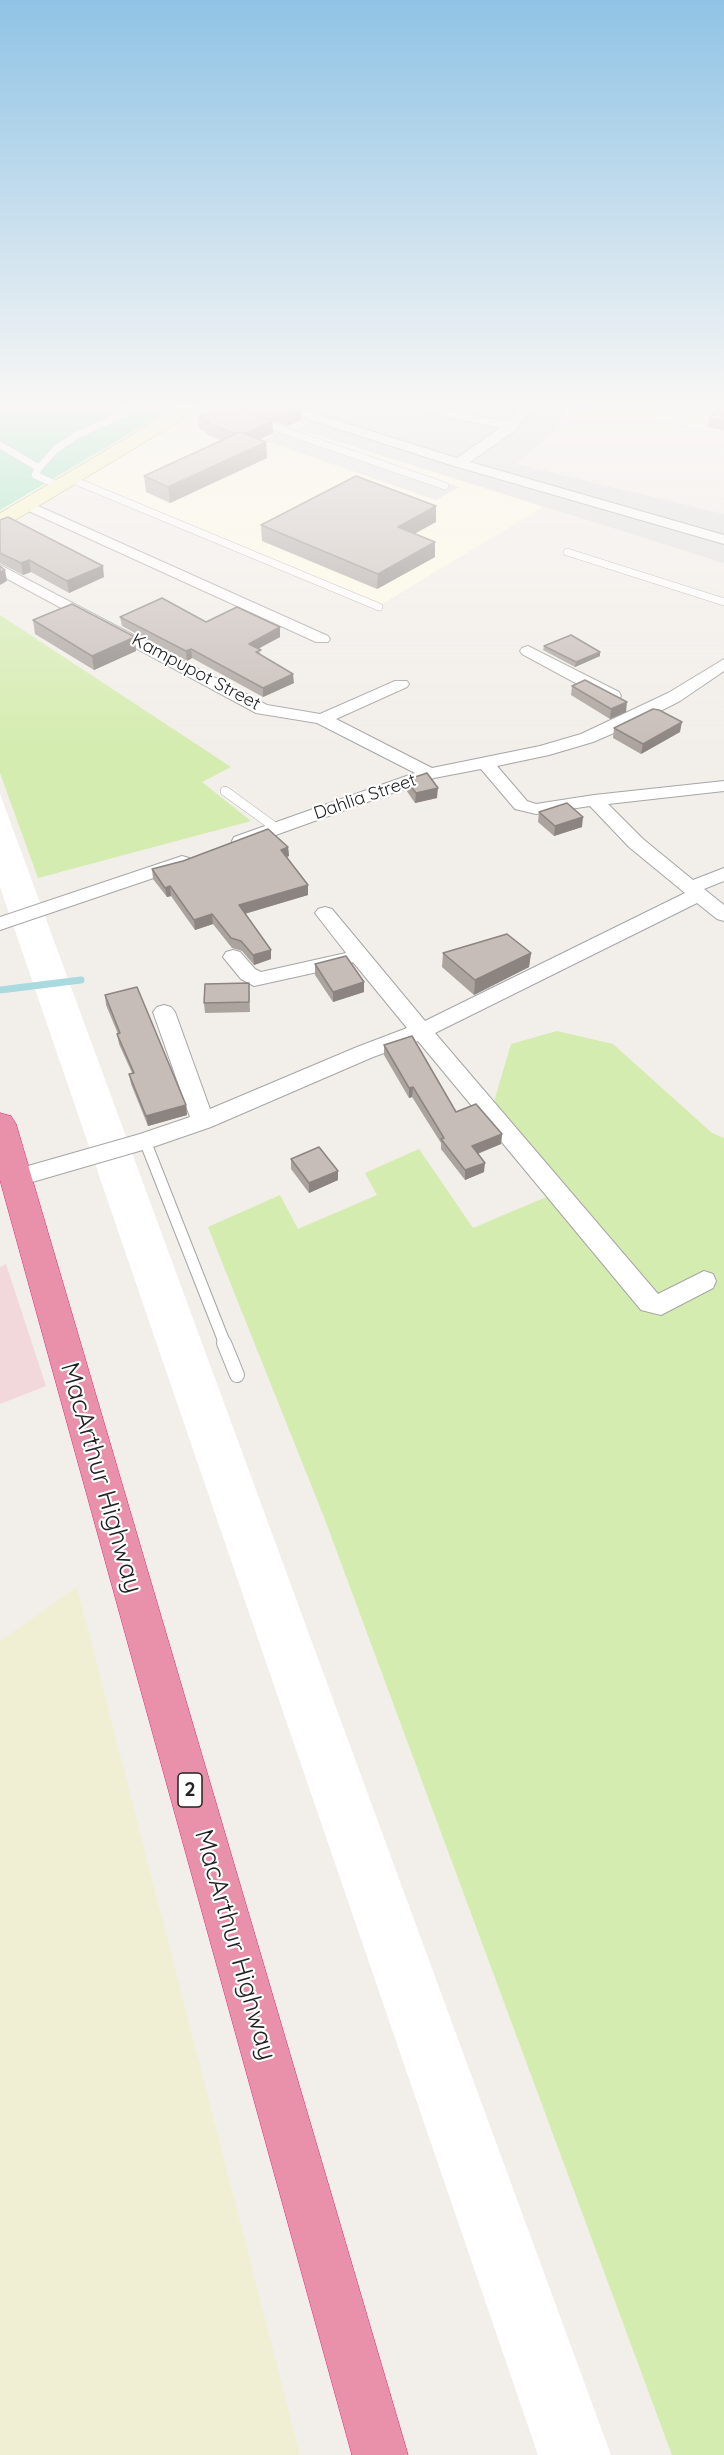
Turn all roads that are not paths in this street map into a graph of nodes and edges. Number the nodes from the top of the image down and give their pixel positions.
1 (66, 523) edge
2 (166, 523) edge
3 (664, 523) edge
4 (724, 540) edge
5 (567, 552) dead end
6 (0, 569) edge
7 (724, 602) edge
8 (380, 607) dead end
9 (322, 639) dead end
10 (528, 651) dead end
11 (724, 664) edge
12 (401, 684) dead end
13 (645, 713) junction
14 (322, 718) junction
15 (486, 764) junction
16 (430, 774) junction
17 (724, 786) edge
18 (225, 791) dead end
19 (594, 800) junction
20 (276, 828) junction
21 (223, 847) edge
22 (202, 855) edge
23 (724, 874) edge
24 (693, 892) junction
25 (325, 913) dead end
26 (724, 915) edge
27 (0, 924) edge
28 (358, 955) junction
29 (233, 957) dead end
30 (164, 1012) dead end
31 (422, 1031) junction
32 (203, 1120) junction
33 (0, 1124) edge
34 (145, 1142) junction
35 (15, 1178) junction
36 (704, 1281) dead end
37 (237, 1375) dead end
38 (380, 2455) edge

1 - 9 street
2 - 8 lane
3 - 4 street
5 - 7 lane
6 - 14 street, Kampupot Street
10 - 13 street
11 - 13 street, Dahlia Street
12 - 14 street
13 - 15 street, Dahlia Street
14 - 16 street, Kampupot Street
15 - 16 street, Dahlia Street
15 - 19 street
16 - 20 street, Dahlia Street
17 - 19 street
18 - 20 lane
19 - 24 street
20 - 21 street, Dahlia Street
22 - 27 street
23 - 24 street
24 - 26 street
24 - 31 street
25 - 28 street
28 - 29 street
28 - 31 street
30 - 32 street
31 - 32 street
31 - 36 street
32 - 34 street
33 - 35 highway, MacArthur Highway / 2
34 - 35 street
34 - 37 lane
35 - 38 highway, MacArthur Highway / 2

